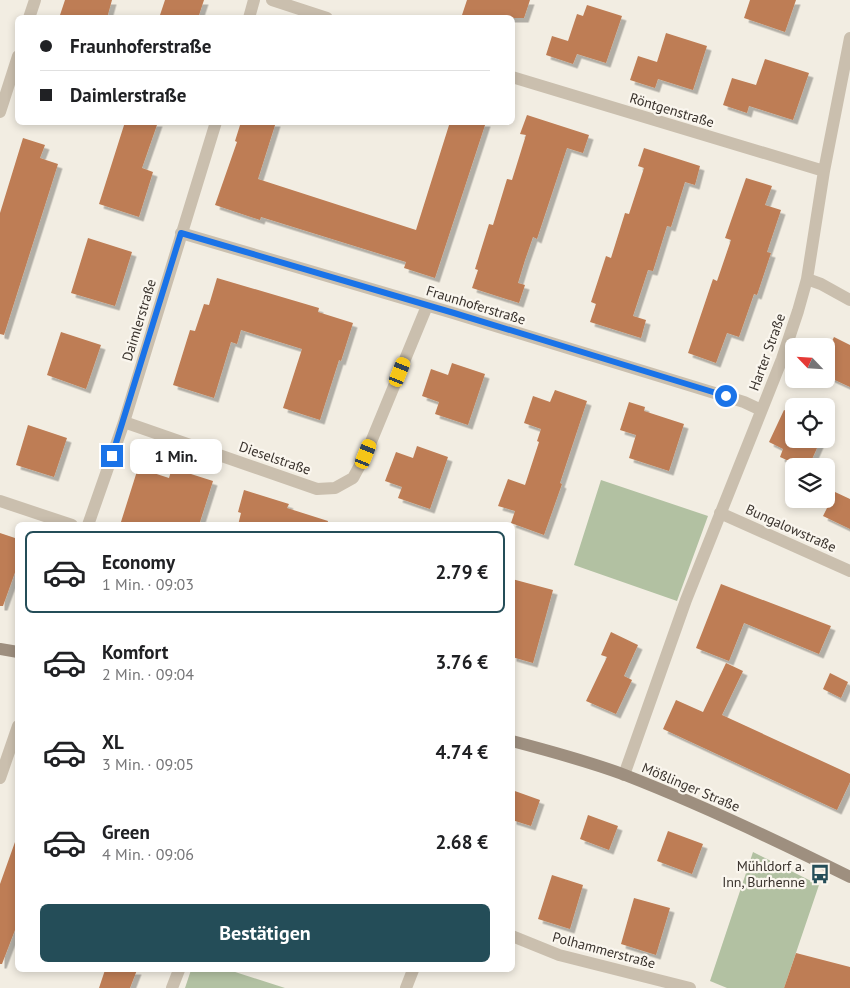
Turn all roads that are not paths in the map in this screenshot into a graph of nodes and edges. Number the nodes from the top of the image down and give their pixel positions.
1 (35, 0) edge
2 (254, 0) edge
3 (272, 0) edge
4 (30, 15) edge
5 (250, 15) edge
6 (317, 15) edge
7 (850, 38) edge
8 (15, 65) edge
9 (515, 78) edge
10 (0, 112) edge
11 (215, 125) edge
12 (824, 172) junction
13 (181, 233) junction
14 (807, 279) junction
15 (850, 300) edge
16 (427, 306) junction
17 (762, 410) junction
18 (124, 422) junction
19 (0, 501) edge
20 (720, 512) junction
21 (63, 522) edge
22 (89, 522) edge
23 (850, 571) edge
24 (0, 648) edge
25 (15, 651) edge
26 (15, 735) edge
27 (515, 742) edge
28 (624, 775) junction
29 (0, 778) edge
30 (850, 877) edge
31 (515, 937) edge
32 (178, 972) edge
33 (412, 972) edge
34 (172, 988) edge
35 (406, 988) edge
36 (690, 988) edge

1 - 4 street
2 - 5 street
3 - 6 street
7 - 12 street, Harter Straße
8 - 10 street
9 - 12 street, Röntgenstraße
11 - 13 street, Daimlerstraße
12 - 14 street, Harter Straße
13 - 16 street, Fraunhoferstraße
13 - 18 street, Daimlerstraße
14 - 15 street
14 - 17 street, Harter Straße
16 - 17 street, Fraunhoferstraße
16 - 18 street, Dieselstraße
17 - 20 street, Harter Straße
18 - 22 street, Daimlerstraße
19 - 21 street
20 - 23 street, Bungalowstraße
20 - 28 street, Harter Straße
24 - 25 street
26 - 29 street
27 - 28 street, Mößlinger Straße
28 - 30 street, Mößlinger Straße
31 - 36 street, Polhammerstraße
32 - 34 street
33 - 35 street

